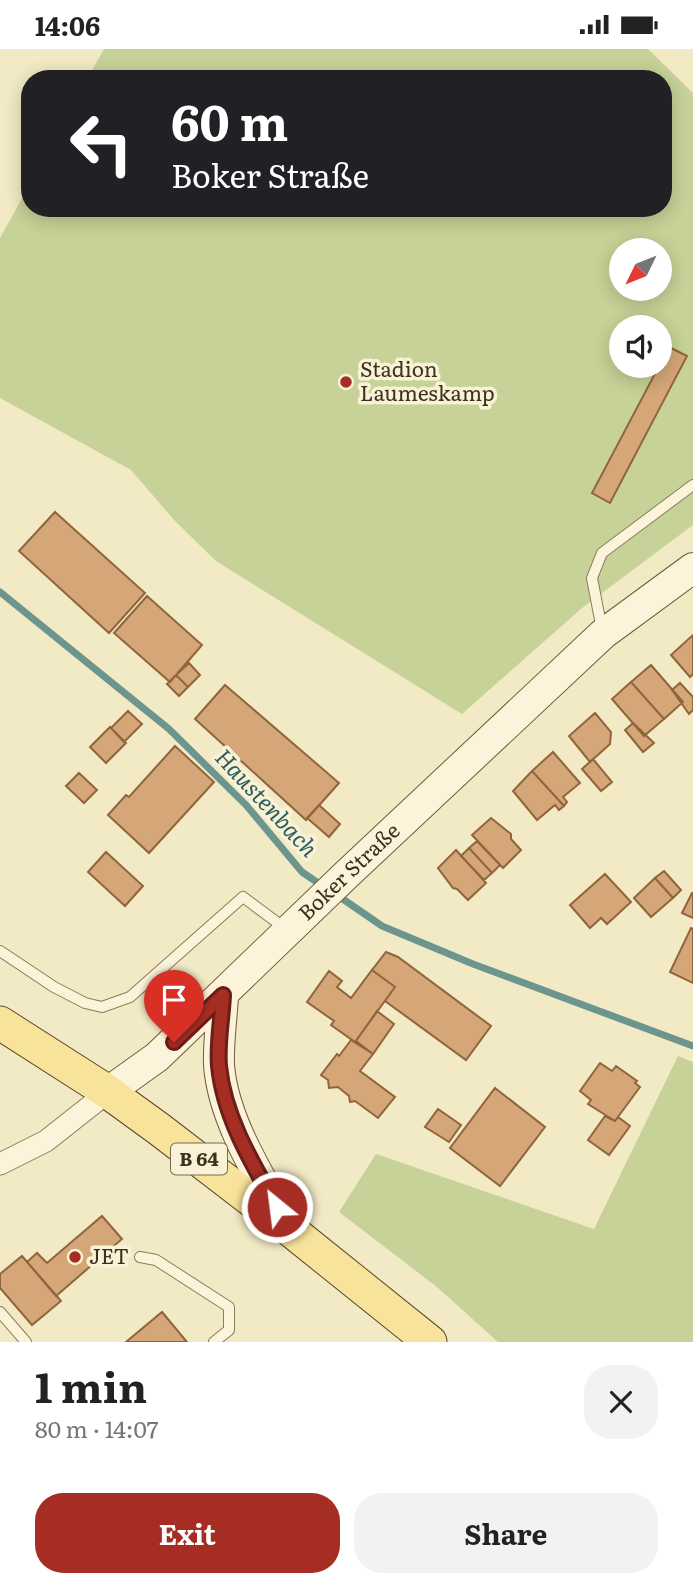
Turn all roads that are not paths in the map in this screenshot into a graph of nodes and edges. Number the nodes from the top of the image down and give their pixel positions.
1 (693, 485) edge
2 (693, 568) edge
3 (603, 634) junction
4 (299, 921) junction
5 (0, 951) edge
6 (223, 995) junction
7 (0, 1023) edge
8 (108, 1092) junction
9 (0, 1164) edge
10 (288, 1228) junction
11 (140, 1257) dead end
12 (0, 1312) edge
13 (26, 1342) edge
14 (214, 1342) edge
15 (430, 1342) edge

1 - 3 lane
2 - 3 main road, Boker Straße
3 - 4 main road, Boker Straße
4 - 5 lane
4 - 6 main road, Boker Straße
6 - 8 main road, Boker Straße
6 - 10 main road
7 - 8 main road, B 64
8 - 9 street, Boker Straße
8 - 10 main road, B 64
10 - 15 main road, B 64
11 - 14 lane
12 - 13 lane

